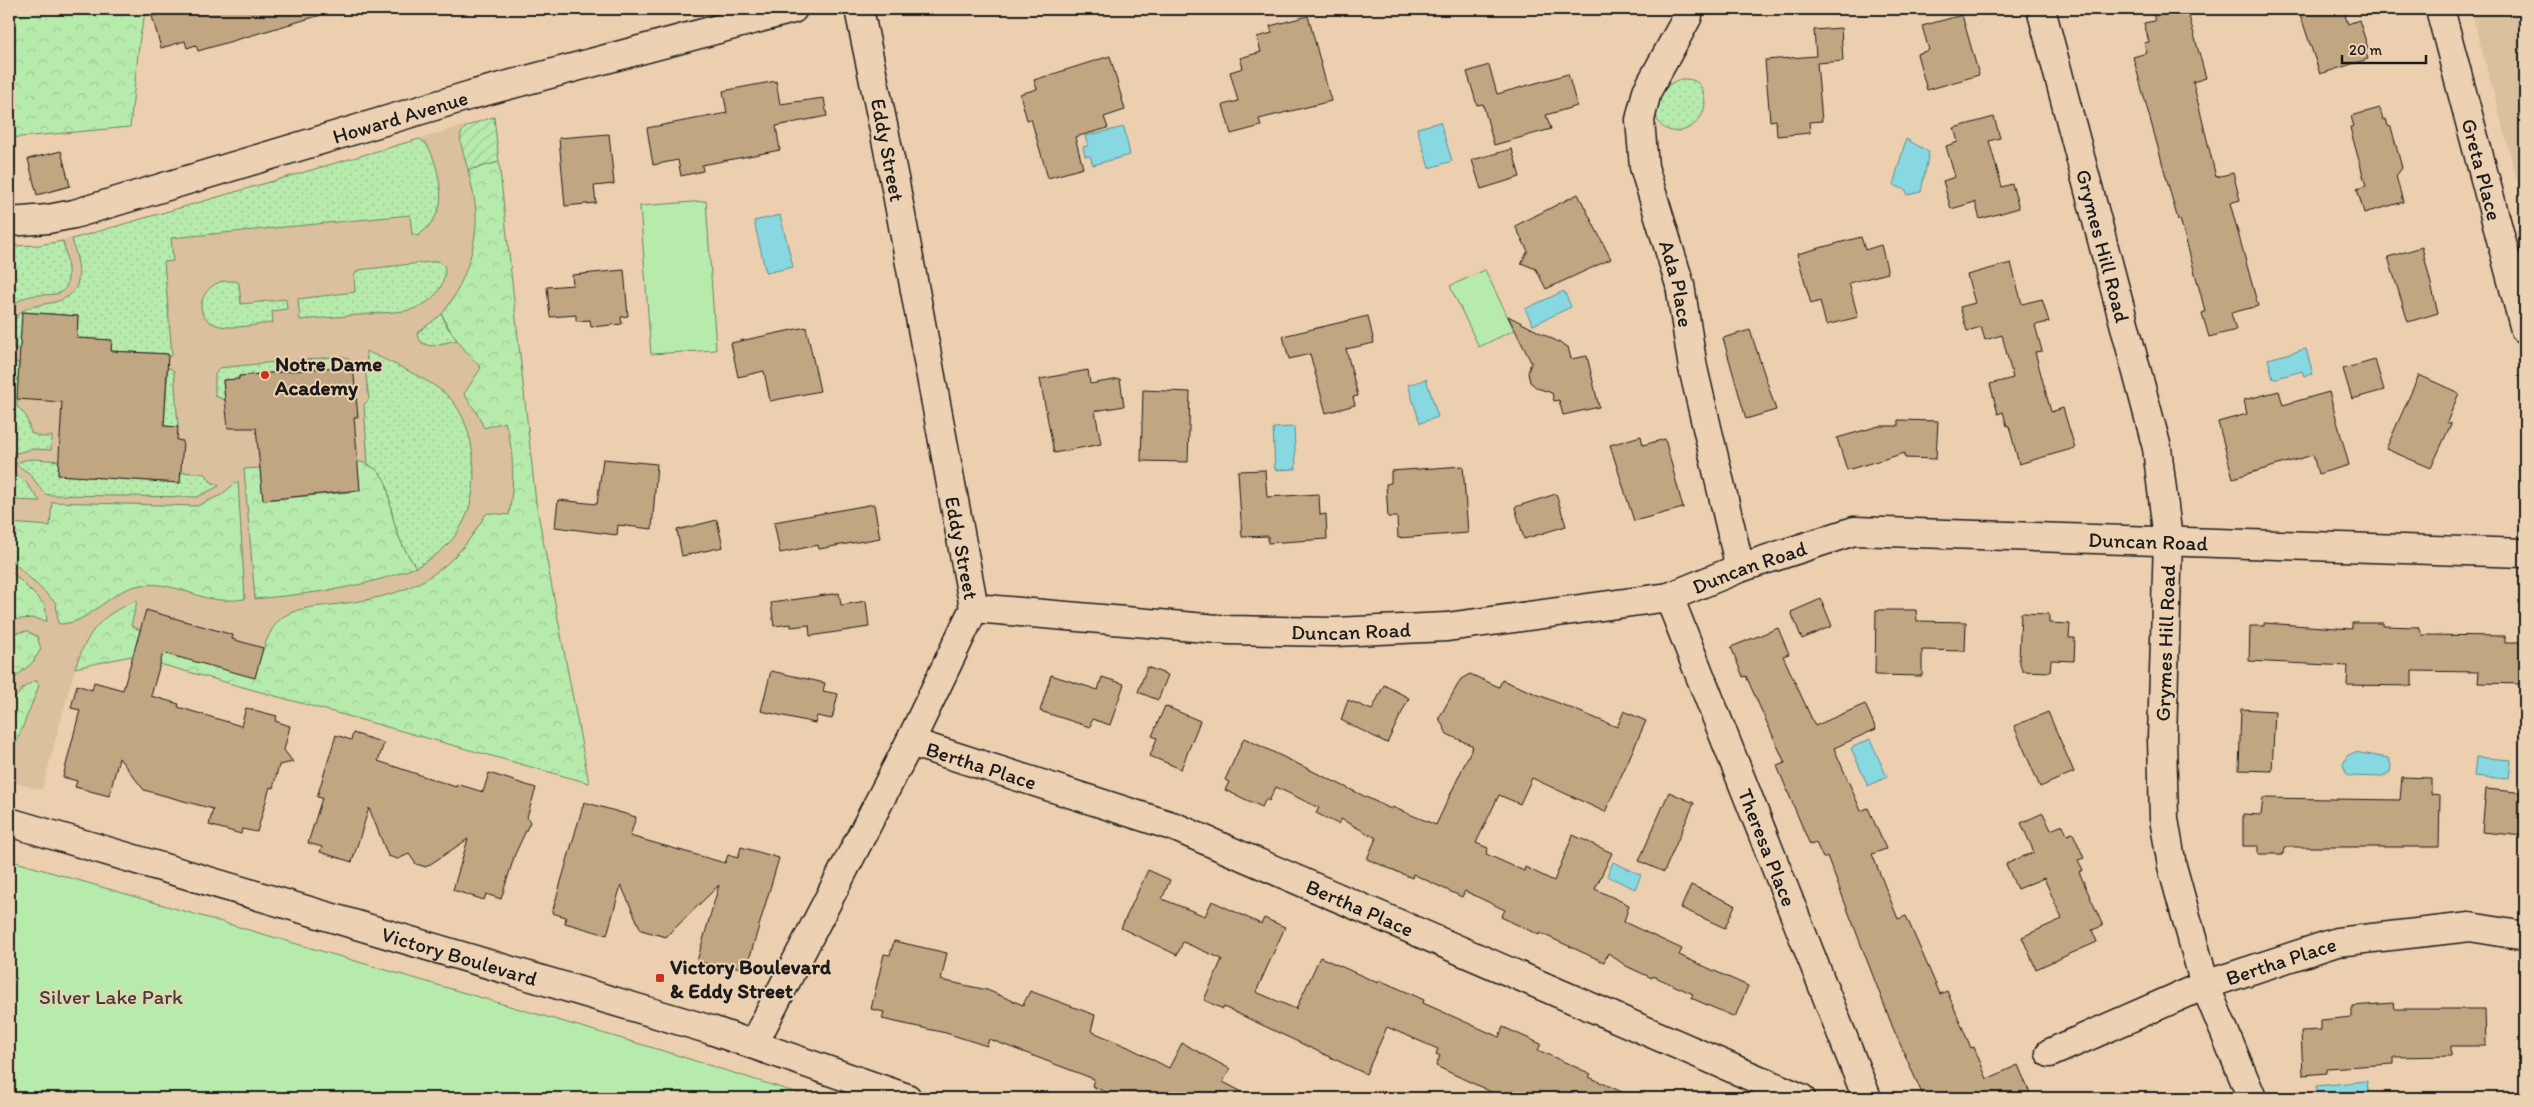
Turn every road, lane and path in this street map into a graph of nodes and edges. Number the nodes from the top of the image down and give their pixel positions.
1 (793, 9) edge
2 (859, 9) edge
3 (1687, 9) edge
4 (2041, 9) edge
5 (2440, 9) edge
6 (9, 222) edge
7 (2525, 330) edge
8 (2168, 540) junction
9 (2525, 553) edge
10 (1740, 568) junction
11 (1669, 597) junction
12 (974, 608) junction
13 (910, 742) junction
14 (9, 822) edge
15 (2525, 936) edge
16 (2205, 984) junction
17 (754, 1043) junction
18 (2050, 1053) dead end
19 (907, 1098) edge
20 (1801, 1098) edge
21 (1867, 1098) edge
22 (2252, 1098) edge

1 - 6 street, Howard Avenue
2 - 12 street, Eddy Street
3 - 10 street, Ada Place
4 - 8 street, Grymes Hill Road
5 - 7 street, Greta Place
8 - 9 street, Duncan Road
8 - 10 street, Duncan Road
8 - 16 street, Grymes Hill Road
10 - 11 street, Duncan Road
11 - 12 street, Duncan Road
11 - 21 street, Theresa Place
12 - 13 street, Eddy Street
13 - 17 street, Eddy Street
13 - 20 street, Bertha Place
14 - 17 street, Victory Boulevard
15 - 16 street, Bertha Place
16 - 18 street, Bertha Place
16 - 22 street, Grymes Hill Road
17 - 19 street, Victory Boulevard

